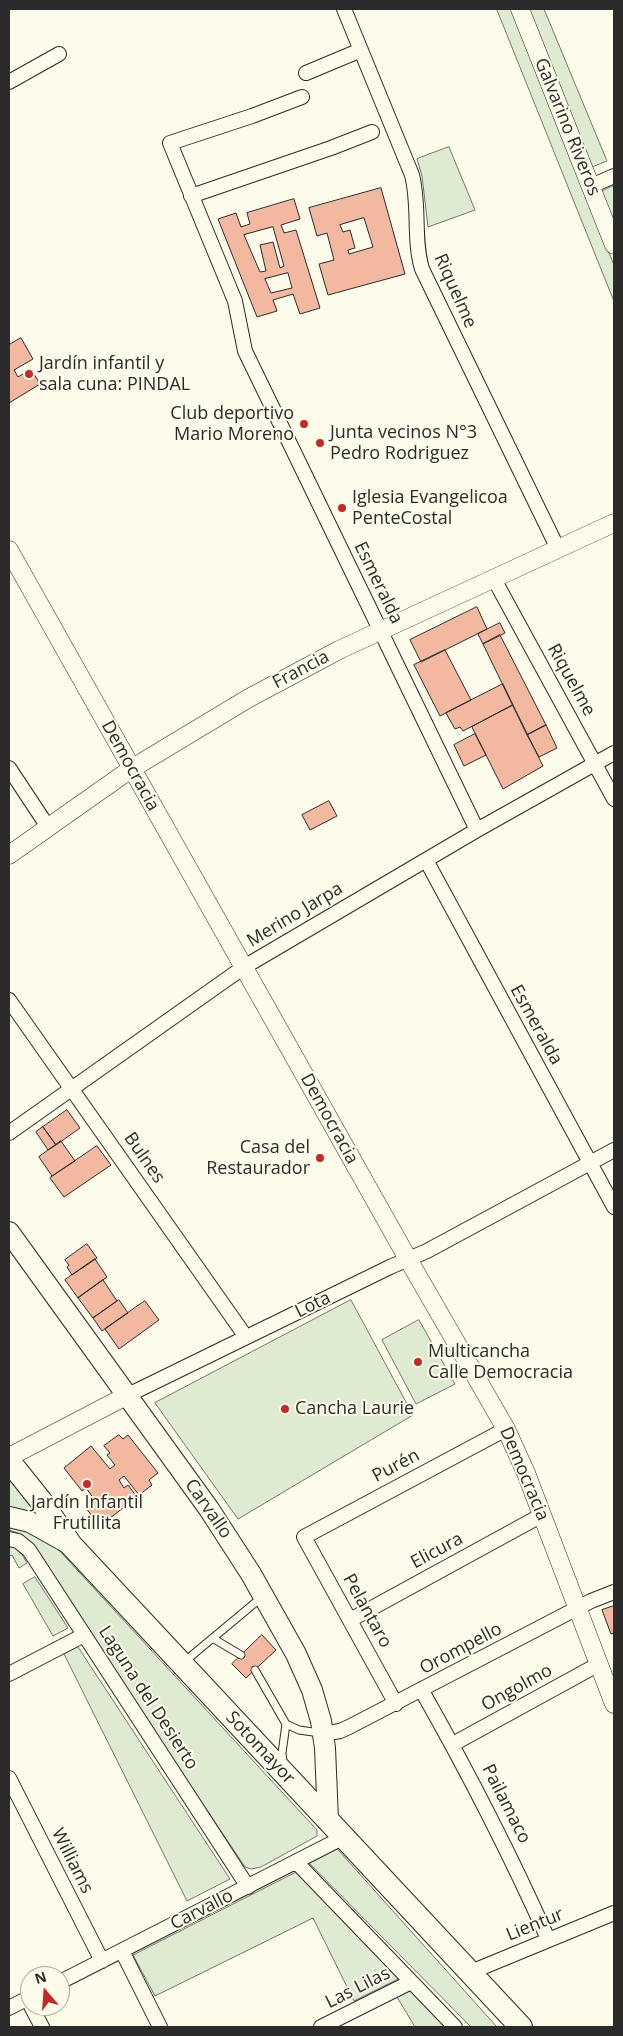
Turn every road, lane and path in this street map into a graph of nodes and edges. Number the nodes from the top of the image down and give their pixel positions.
1 (344, 9) edge
2 (520, 9) edge
3 (361, 50) junction
4 (60, 54) dead end
5 (306, 73) dead end
6 (9, 82) edge
7 (302, 96) dead end
8 (372, 132) dead end
9 (614, 176) edge
10 (590, 186) junction
11 (191, 196) junction
12 (614, 246) edge
13 (614, 523) edge
14 (558, 549) junction
15 (9, 550) edge
16 (494, 579) junction
17 (380, 632) junction
18 (614, 753) edge
19 (595, 764) junction
20 (9, 768) edge
21 (131, 769) junction
22 (614, 799) edge
23 (48, 827) junction
24 (477, 830) junction
25 (9, 855) edge
26 (426, 860) junction
27 (244, 967) junction
28 (9, 1000) edge
29 (72, 1088) junction
30 (9, 1133) edge
31 (614, 1150) edge
32 (590, 1163) junction
33 (614, 1207) edge
34 (9, 1232) edge
35 (408, 1259) junction
36 (246, 1337) junction
37 (126, 1396) junction
38 (506, 1429) junction
39 (9, 1456) edge
40 (9, 1461) edge
41 (542, 1515) junction
42 (9, 1517) edge
43 (304, 1537) joint
44 (9, 1539) edge
45 (71, 1545) junction
46 (614, 1592) edge
47 (264, 1596) junction
48 (577, 1608) junction
49 (350, 1620) junction
50 (84, 1635) junction
51 (214, 1639) junction
52 (241, 1655) dead end
53 (182, 1664) junction
54 (599, 1664) junction
55 (255, 1670) dead end
56 (9, 1674) edge
57 (422, 1691) junction
58 (396, 1704) junction
59 (614, 1704) edge
60 (286, 1724) junction
61 (323, 1734) junction
62 (453, 1744) junction
63 (284, 1773) junction
64 (9, 1778) edge
65 (328, 1820) junction
66 (344, 1838) junction
67 (293, 1864) junction
68 (248, 1887) junction
69 (614, 1913) edge
70 (548, 1939) junction
71 (122, 1951) junction
72 (102, 1961) junction
73 (471, 1972) junction
74 (70, 1977) edge
75 (411, 1982) junction
76 (160, 2027) edge
77 (321, 2027) edge
78 (455, 2027) edge
79 (521, 2027) edge

1 - 3 street, Riquelme
2 - 10 street, Galvarino Riveros
3 - 5 street
3 - 14 street, Riquelme
4 - 6 street
7 - 11 street, Esmeralda
8 - 11 street
9 - 10 street
10 - 12 street, Galvarino Riveros
11 - 17 street, Esmeralda
13 - 14 street, Francia
14 - 16 street, Francia
15 - 21 street, Democracia
16 - 17 street, Francia
16 - 19 street, Riquelme
17 - 21 street, Francia
17 - 24 street, Esmeralda
18 - 19 street, Merino Jarpa
19 - 22 street, Riquelme
19 - 24 street, Merino Jarpa
20 - 23 street
21 - 23 street, Francia
21 - 27 street, Democracia
23 - 25 street, Francia
24 - 26 street, Merino Jarpa
26 - 27 street, Merino Jarpa
26 - 32 street, Esmeralda
27 - 29 street, Merino Jarpa
27 - 35 street, Democracia
28 - 29 street, Bulnes
29 - 30 street, Merino Jarpa
29 - 36 street, Bulnes
31 - 32 street, Lota
32 - 33 street, Esmeralda
32 - 35 street, Lota
34 - 37 main road, Carvallo
35 - 36 street, Lota
35 - 38 street, Democracia
36 - 37 street, Lota
37 - 39 street, Lota
37 - 47 main road, Carvallo
38 - 41 street, Democracia
38 - 43 street, Purén
40 - 45 main road, Sotomayor
41 - 48 street, Democracia
41 - 49 street, Elicura
42 - 45 main road
43 - 49 street, Pelantaro
44 - 50 street, Laguna del Desierto
45 - 53 main road, Sotomayor
46 - 48 street, Orompello
47 - 51 lane
47 - 61 main road, Carvallo
48 - 54 street, Democracia
48 - 57 street, Orompello
49 - 58 street, Pelantaro
50 - 56 street
50 - 68 street, Laguna del Desierto
51 - 52 lane
51 - 53 lane
53 - 63 main road, Sotomayor
54 - 59 street, Democracia
54 - 62 street, Ongolmo
55 - 60 lane
57 - 58 street, Orompello
57 - 62 street, Pailamaco
58 - 61 street, Orompello
60 - 61 lane
60 - 63 lane
61 - 65 main road, Carvallo
62 - 70 street, Pailamaco
63 - 65 main road, Sotomayor
64 - 72 street, Williams
65 - 66 main road, Sotomayor
66 - 67 street, Carvallo
66 - 73 main road, Sotomayor
67 - 68 street, Carvallo
67 - 75 street
68 - 71 street, Carvallo
69 - 70 street, Lientur
70 - 73 street, Lientur
71 - 72 street, Carvallo
71 - 76 street
72 - 74 street, Carvallo
73 - 79 main road, Sotomayor
75 - 77 street, Las Lilas
75 - 78 street

